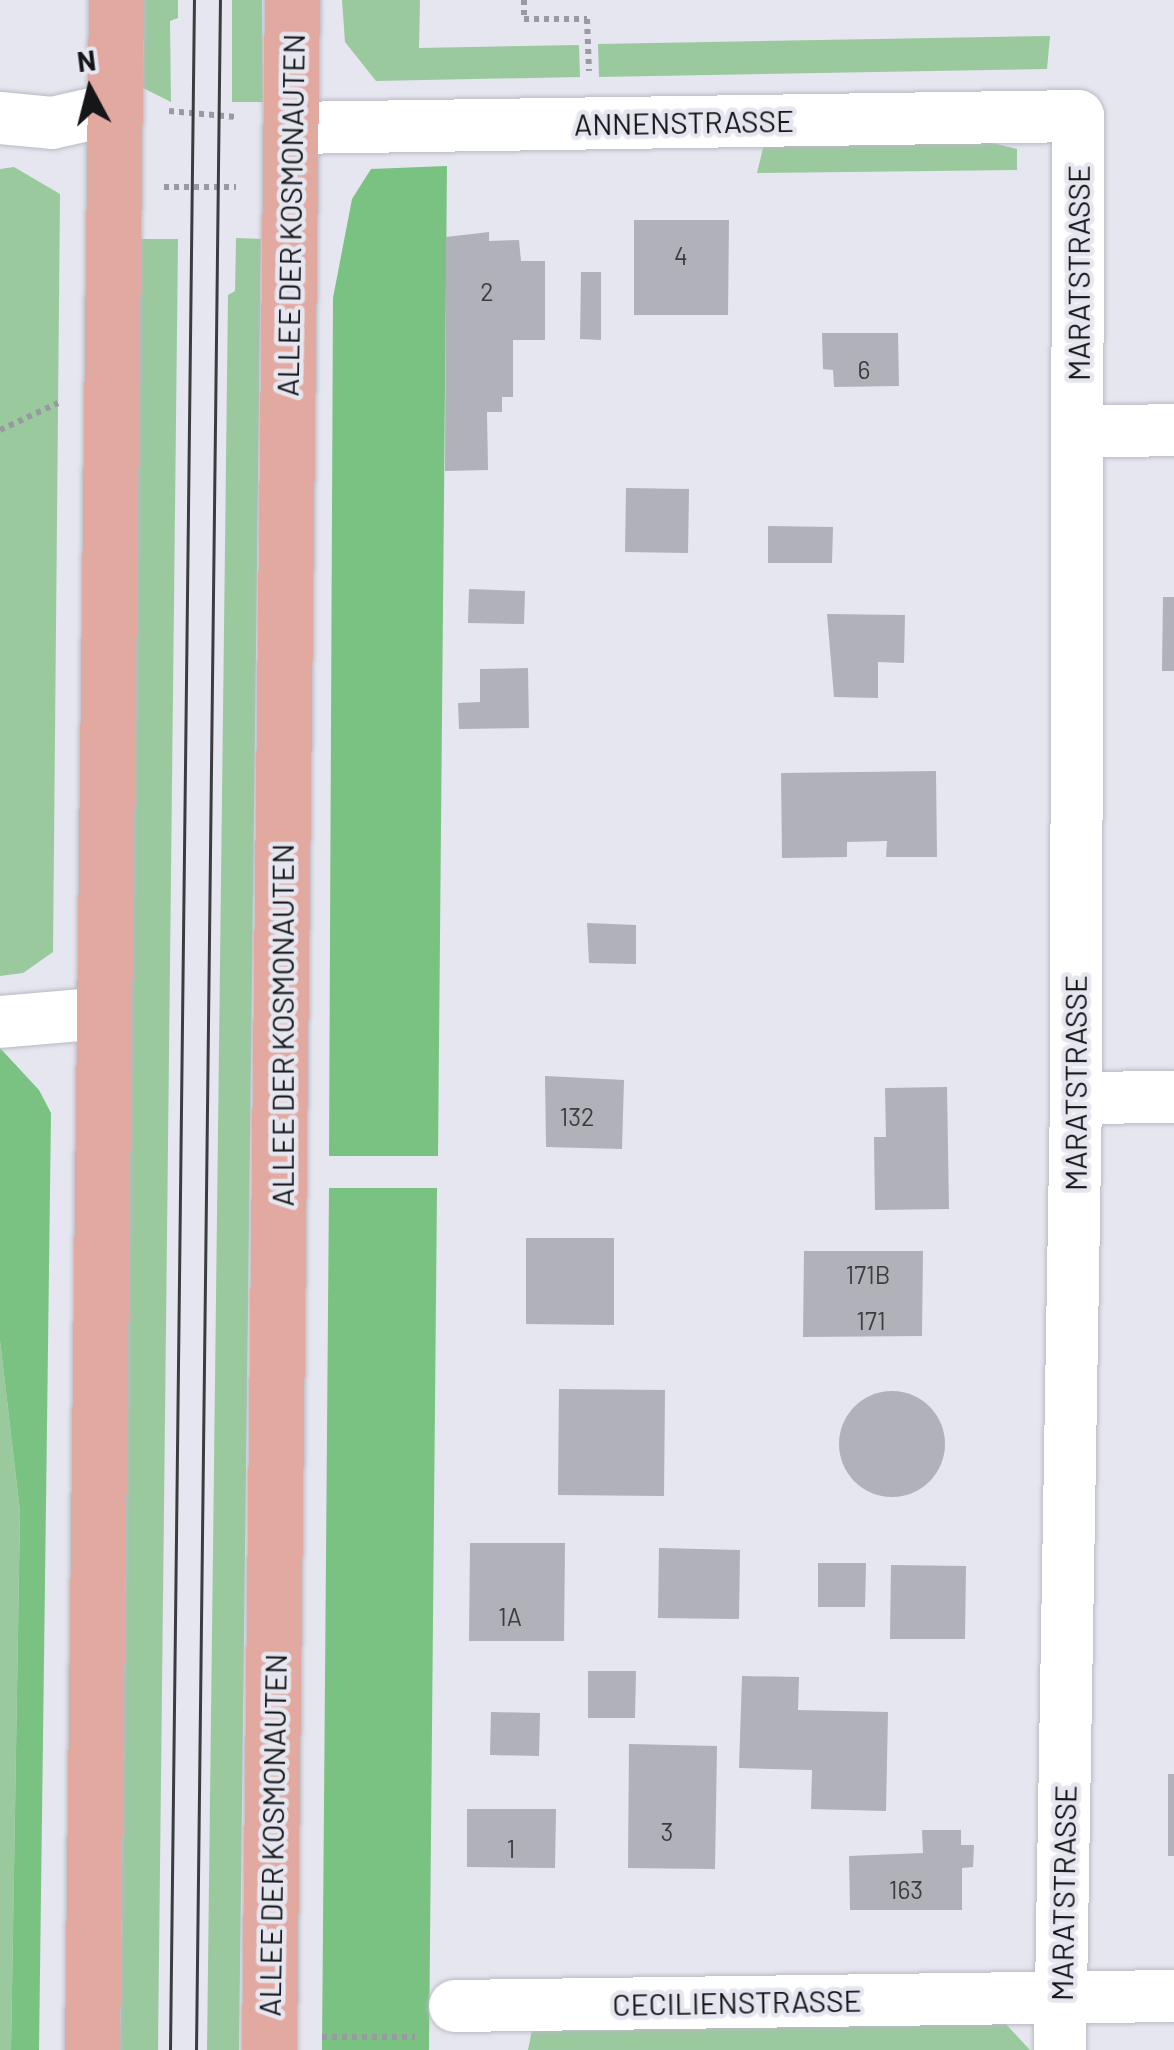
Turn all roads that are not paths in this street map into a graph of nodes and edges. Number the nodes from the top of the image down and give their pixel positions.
1 (116, 0) edge
2 (292, 0) edge
3 (114, 109) junction
4 (1078, 116) joint
5 (0, 118) edge
6 (290, 128) junction
7 (1174, 430) edge
8 (1077, 432) junction
9 (104, 1013) junction
10 (0, 1022) edge
11 (1174, 1097) edge
12 (1076, 1098) junction
13 (1174, 1996) edge
14 (1060, 1998) junction
15 (456, 2006) road end
16 (290, 2044) edge
17 (92, 2050) edge
18 (1060, 2050) edge

1 - 3 main road
2 - 6 main road, ALLEE DER KOSMONAUTEN
3 - 5 street
3 - 9 main road
4 - 6 street, ANNENSTRASSE
4 - 8 street, MARATSTRASSE
6 - 16 main road, ALLEE DER KOSMONAUTEN
7 - 8 street
8 - 12 street, MARATSTRASSE
9 - 10 street
9 - 17 main road
11 - 12 street
12 - 14 street, MARATSTRASSE
13 - 14 street, CECILIENSTRASSE
14 - 15 street, CECILIENSTRASSE
14 - 18 street, MARATSTRASSE

